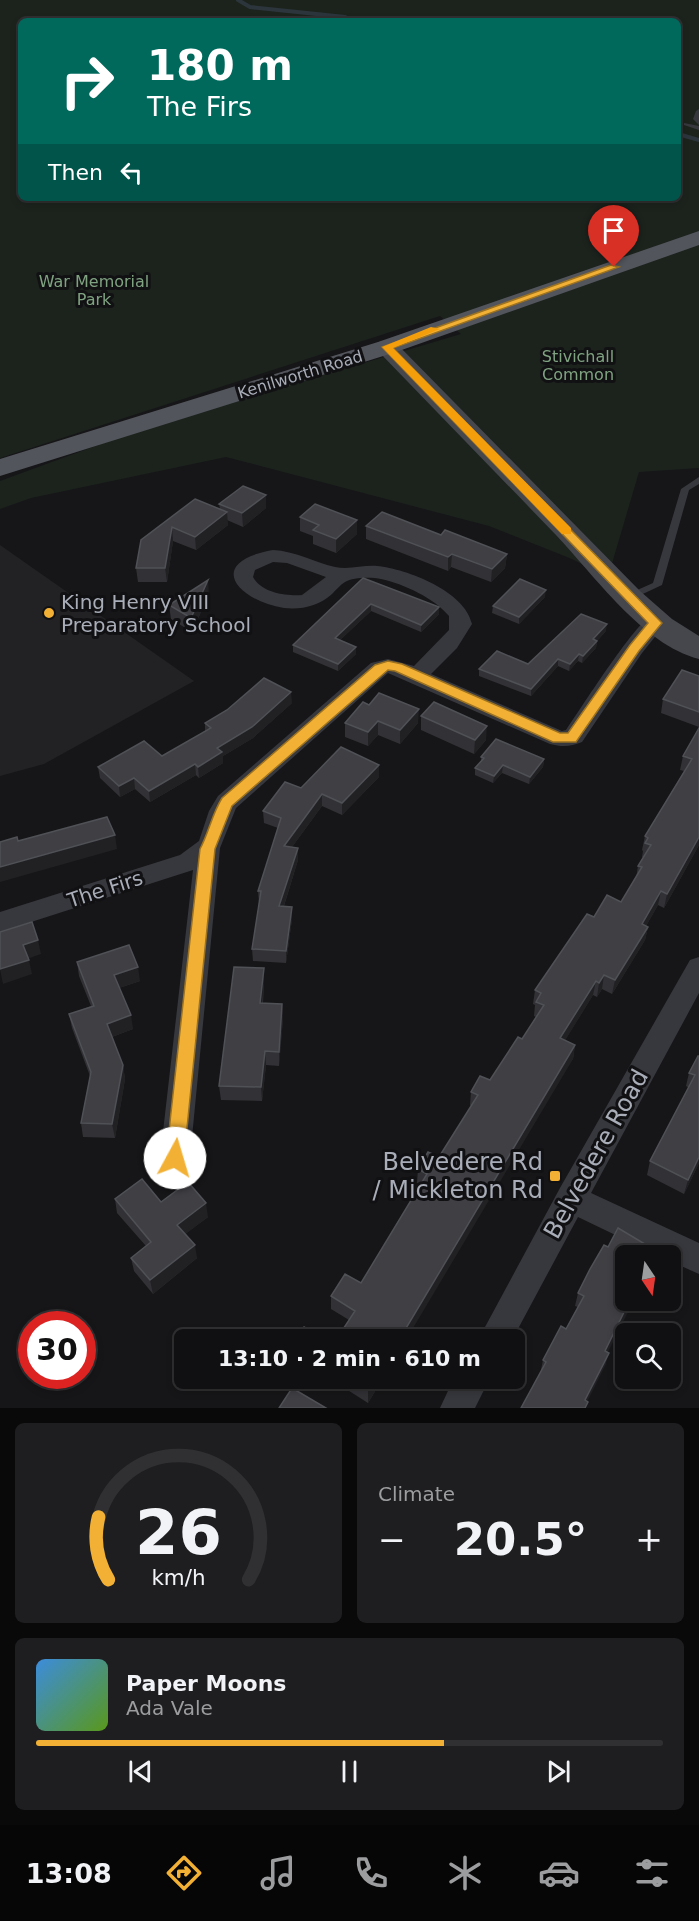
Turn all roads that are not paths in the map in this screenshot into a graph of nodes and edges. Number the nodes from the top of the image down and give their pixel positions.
1 (699, 111) edge
2 (686, 124) dead end
3 (699, 125) edge
4 (699, 238) edge
5 (387, 347) junction
6 (0, 468) edge
7 (699, 480) edge
8 (344, 574) dead end
9 (628, 597) junction
10 (655, 623) junction
11 (699, 649) edge
12 (417, 675) junction
13 (208, 849) junction
14 (0, 922) edge
15 (699, 969) edge
16 (175, 1158) dead end
17 (571, 1198) junction
18 (699, 1259) edge
19 (500, 1329) edge
20 (467, 1389) edge
21 (457, 1408) edge

1 - 3 lane
2 - 3 lane
4 - 5 main road, Kenilworth Road
5 - 6 main road, Kenilworth Road
5 - 9 main road
7 - 9 lane
8 - 12 street
9 - 10 main road
10 - 11 main road
10 - 12 street
12 - 13 street
13 - 14 street, The Firs
13 - 16 street
15 - 17 street, Belvedere Road
17 - 18 street
17 - 19 street, Belvedere Road
20 - 21 street

